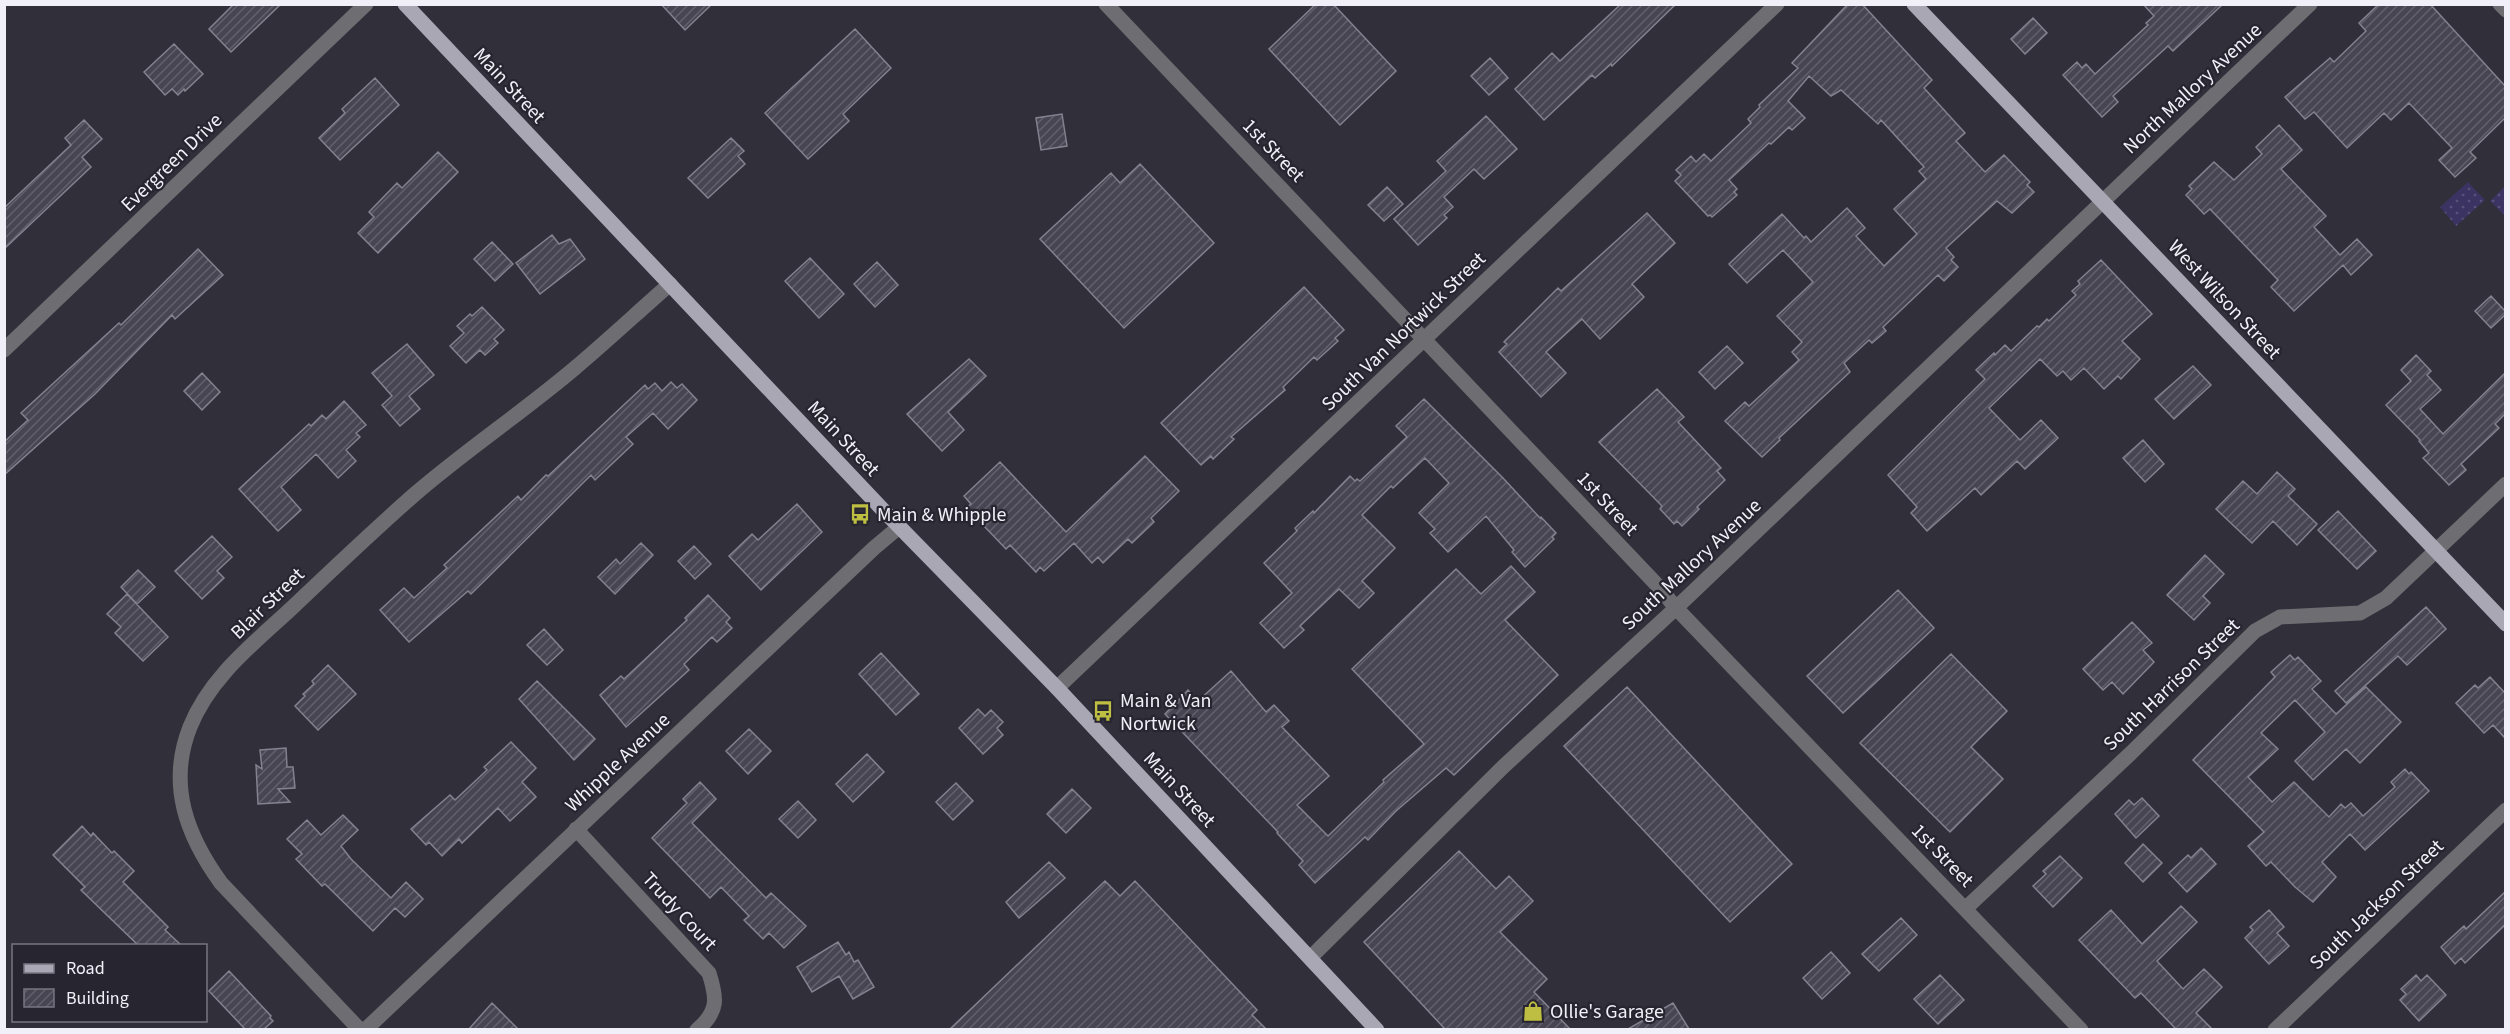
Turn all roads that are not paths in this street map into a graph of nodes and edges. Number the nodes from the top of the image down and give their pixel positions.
1 (366, 4) edge
2 (405, 4) edge
3 (1106, 4) edge
4 (1777, 4) edge
5 (1914, 4) edge
6 (2310, 4) edge
7 (2500, 4) edge
8 (2505, 10) edge
9 (2103, 201) junction
10 (670, 284) junction
11 (1424, 340) junction
12 (4, 350) edge
13 (2505, 484) edge
14 (899, 527) junction
15 (2435, 551) junction
16 (1676, 608) junction
17 (2505, 624) edge
18 (1057, 688) junction
19 (2505, 810) edge
20 (576, 830) junction
21 (1965, 909) junction
22 (1310, 958) junction
23 (360, 1029) edge
24 (365, 1029) edge
25 (697, 1029) edge
26 (1377, 1029) edge
27 (2081, 1029) edge
28 (2275, 1029) edge

1 - 12 street, Evergreen Drive
2 - 10 main road, Main Street
3 - 11 street, 1st Street
4 - 11 street, South Van Nortwick Street
5 - 9 main road, West Wilson Street
6 - 9 street, North Mallory Avenue
7 - 8 street
9 - 15 main road, West Wilson Street
9 - 16 street, South Mallory Avenue
10 - 14 main road, Main Street
10 - 23 street, Blair Street
11 - 16 street, 1st Street
11 - 18 street, South Van Nortwick Street
13 - 15 street, South Harrison Street
14 - 18 main road, Main Street
14 - 20 street, Whipple Avenue
15 - 17 main road, West Wilson Street
15 - 21 street, South Harrison Street
16 - 21 street, 1st Street
16 - 22 street, South Mallory Avenue
18 - 22 main road, Main Street
19 - 28 street, South Jackson Street
20 - 24 street, Whipple Avenue
20 - 25 street, Trudy Court
21 - 27 street, 1st Street
22 - 26 main road, Main Street

